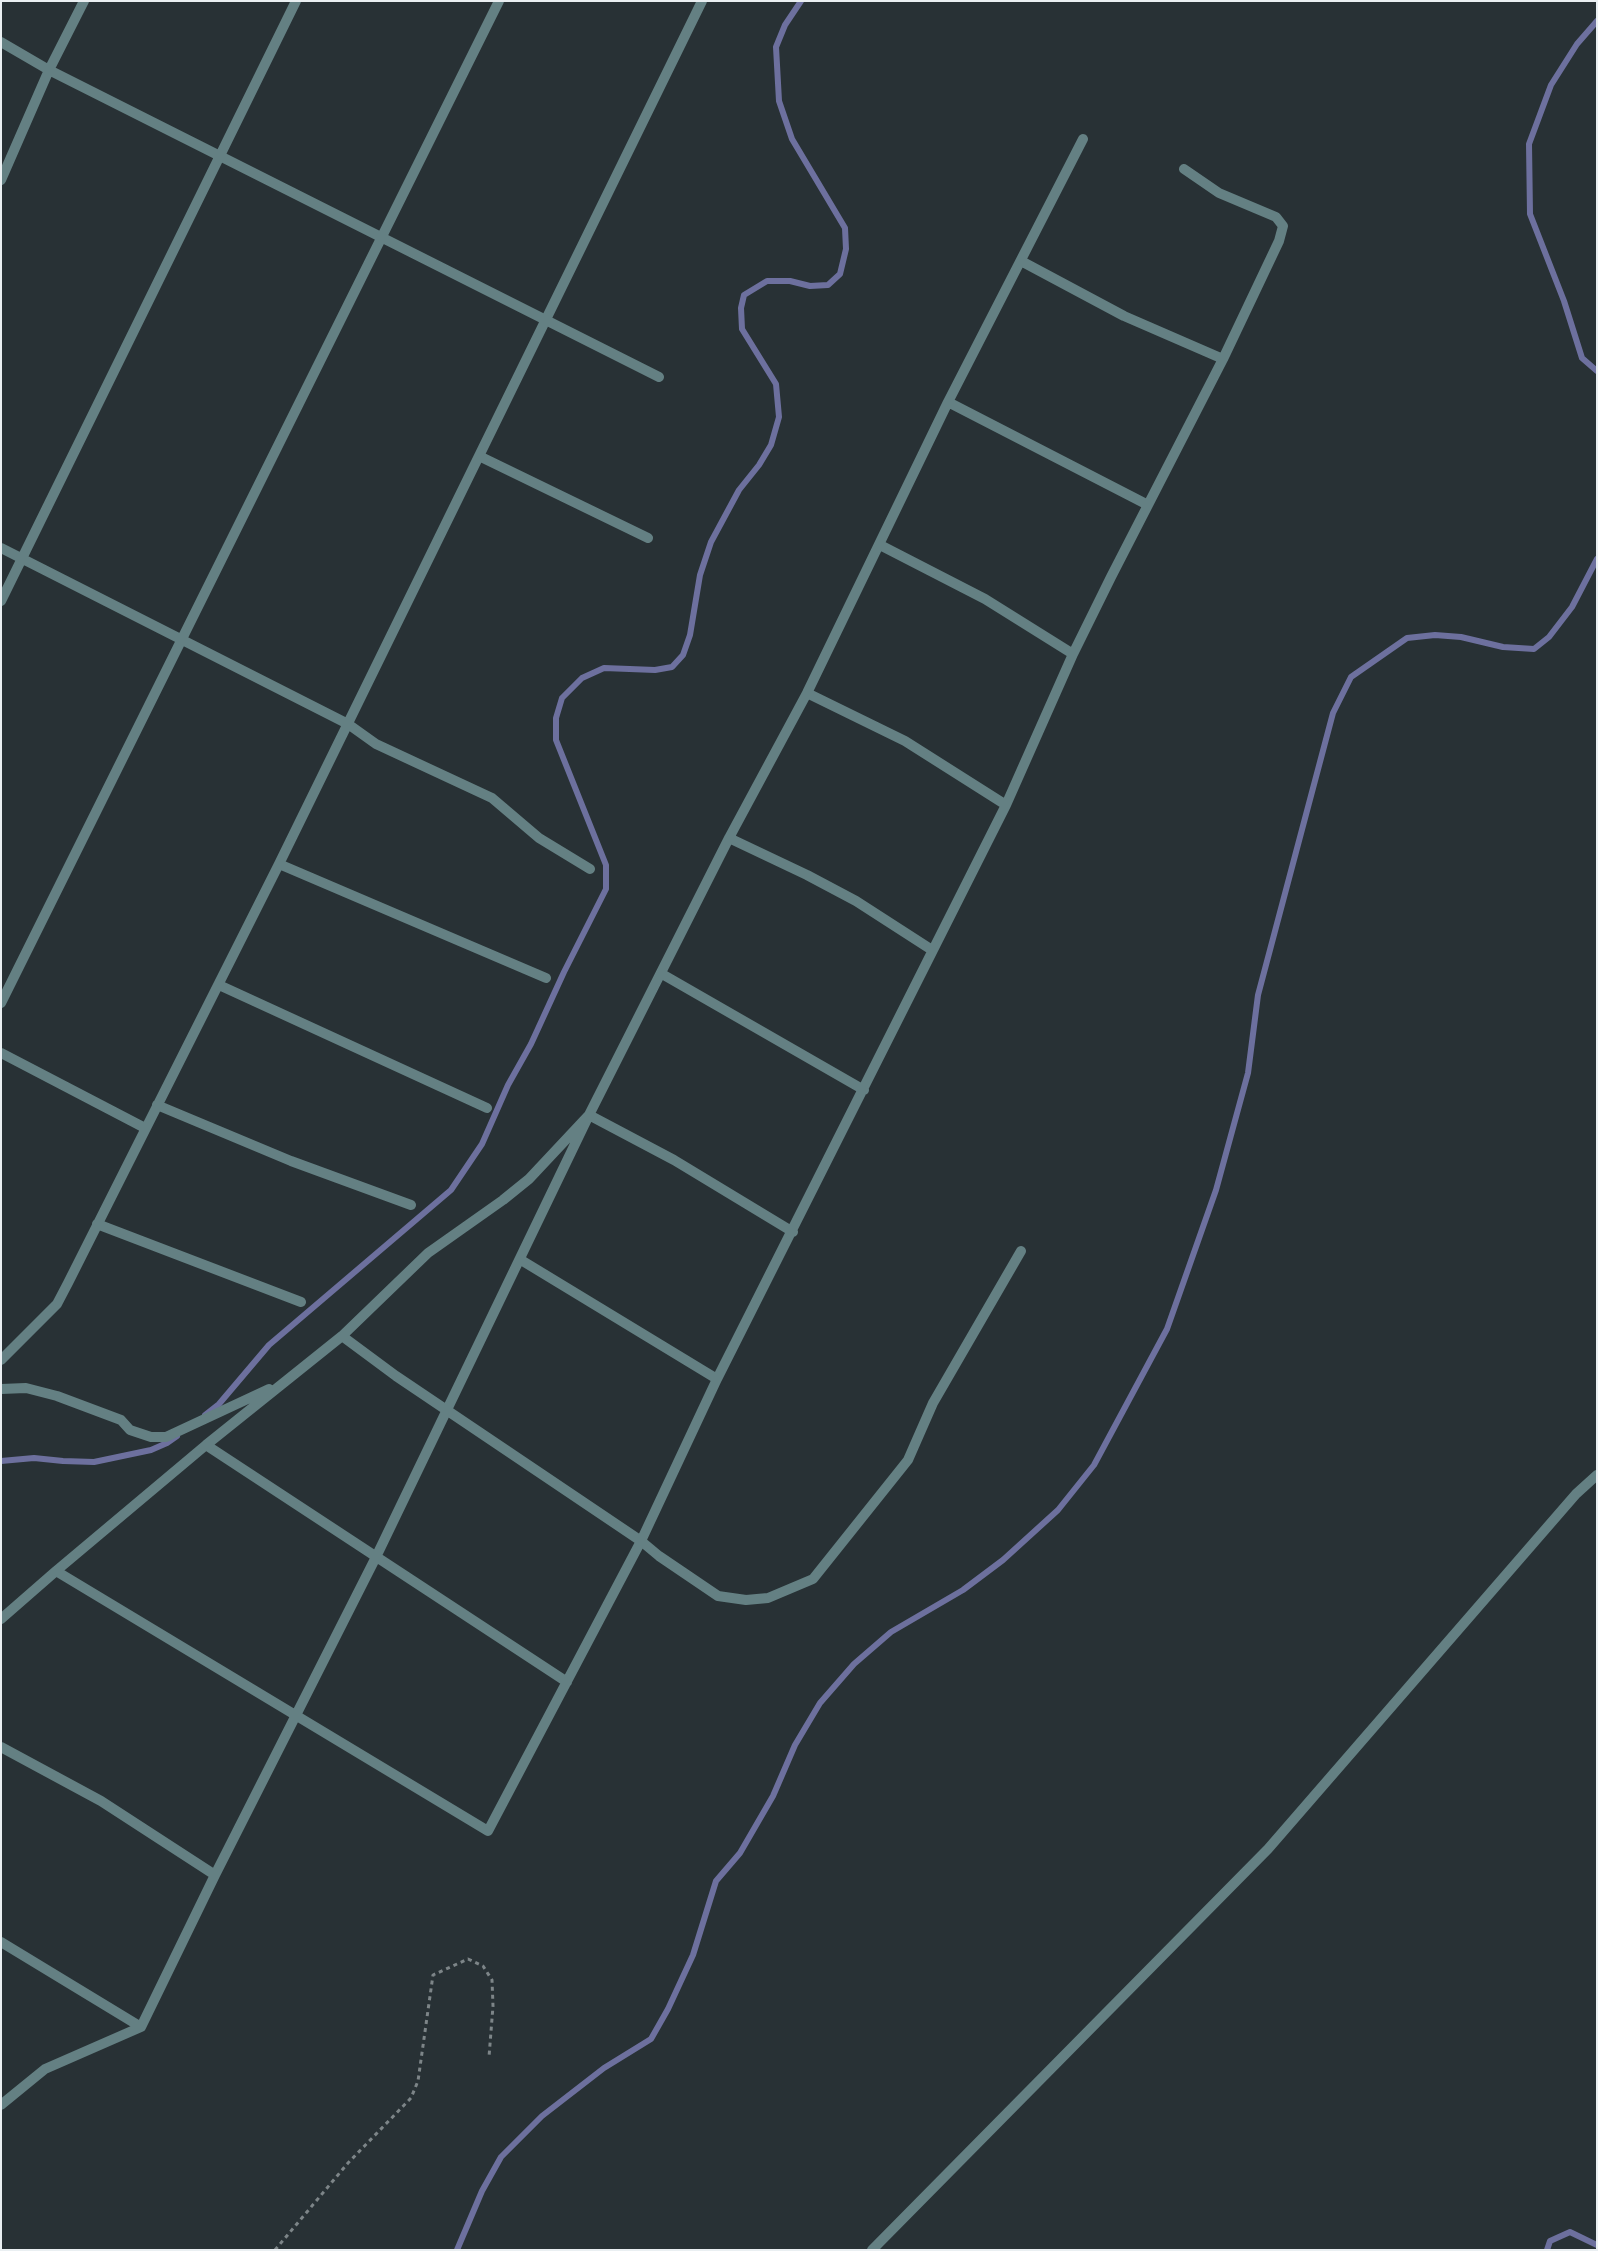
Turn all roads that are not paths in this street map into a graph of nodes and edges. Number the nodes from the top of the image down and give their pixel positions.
1 (84, 1) edge
2 (296, 1) edge
3 (498, 1) edge
4 (702, 1) edge
5 (1, 42) edge
6 (49, 70) junction
7 (1083, 139) dead end
8 (222, 156) junction
9 (1184, 169) dead end
10 (1, 180) edge
11 (382, 238) junction
12 (1021, 262) junction
13 (546, 320) junction
14 (1223, 359) junction
15 (659, 377) dead end
16 (948, 402) junction
17 (479, 456) junction
18 (1148, 505) junction
19 (648, 538) dead end
20 (880, 545) junction
21 (1, 548) edge
22 (22, 558) junction
23 (1, 601) edge
24 (183, 639) junction
25 (1074, 654) junction
26 (806, 693) junction
27 (348, 724) junction
28 (1006, 804) junction
29 (728, 838) junction
30 (279, 864) junction
31 (590, 869) dead end
32 (932, 950) junction
33 (662, 974) junction
34 (546, 978) dead end
35 (219, 985) junction
36 (1, 1003) edge
37 (1, 1053) edge
38 (864, 1090) junction
39 (158, 1105) junction
40 (487, 1108) dead end
41 (589, 1115) junction
42 (145, 1128) junction
43 (412, 1205) dead end
44 (97, 1224) junction
45 (793, 1232) junction
46 (1021, 1251) dead end
47 (521, 1260) junction
48 (301, 1302) dead end
49 (342, 1336) junction
50 (1, 1360) edge
51 (717, 1379) junction
52 (284, 1382) junction
53 (1, 1389) edge
54 (446, 1411) junction
55 (206, 1445) junction
56 (1597, 1475) edge
57 (641, 1541) junction
58 (376, 1557) junction
59 (56, 1571) junction
60 (1, 1619) edge
61 (567, 1682) junction
62 (297, 1716) junction
63 (1, 1747) edge
64 (215, 1875) junction
65 (1, 1942) edge
66 (140, 2027) junction
67 (1, 2104) edge
68 (872, 2250) edge

1 - 6 street
2 - 8 street
3 - 11 street
4 - 13 street
5 - 6 street
6 - 8 street
6 - 10 street
7 - 12 street
8 - 11 street
8 - 22 street
9 - 14 street
11 - 13 street
11 - 24 street
12 - 14 street
12 - 16 street
13 - 15 street
13 - 17 street
14 - 18 street
16 - 18 street
16 - 20 street
17 - 19 street
17 - 27 street
18 - 25 street
20 - 25 street
20 - 26 street
21 - 22 street
22 - 23 street
22 - 24 street
24 - 27 street
24 - 36 street
25 - 28 street
26 - 28 street
26 - 29 street
27 - 30 street
27 - 31 street
28 - 32 street
29 - 32 street
29 - 33 street
30 - 34 street
30 - 35 street
32 - 38 street
33 - 38 street
33 - 41 street
35 - 39 street
35 - 40 street
37 - 42 street
38 - 45 street
39 - 42 street
39 - 43 street
41 - 45 street
41 - 47 street
41 - 49 street
42 - 44 street
44 - 48 street
44 - 50 street
45 - 51 street
46 - 57 street
47 - 51 street
47 - 54 street
49 - 52 street
49 - 54 street
51 - 57 street
52 - 53 street
52 - 55 street
54 - 57 street
54 - 58 street
55 - 58 street
55 - 59 street
56 - 68 street
57 - 61 street
58 - 61 street
58 - 62 street
59 - 60 street
59 - 62 street
61 - 62 street
62 - 64 street
63 - 64 street
64 - 66 street
65 - 66 street
66 - 67 street

